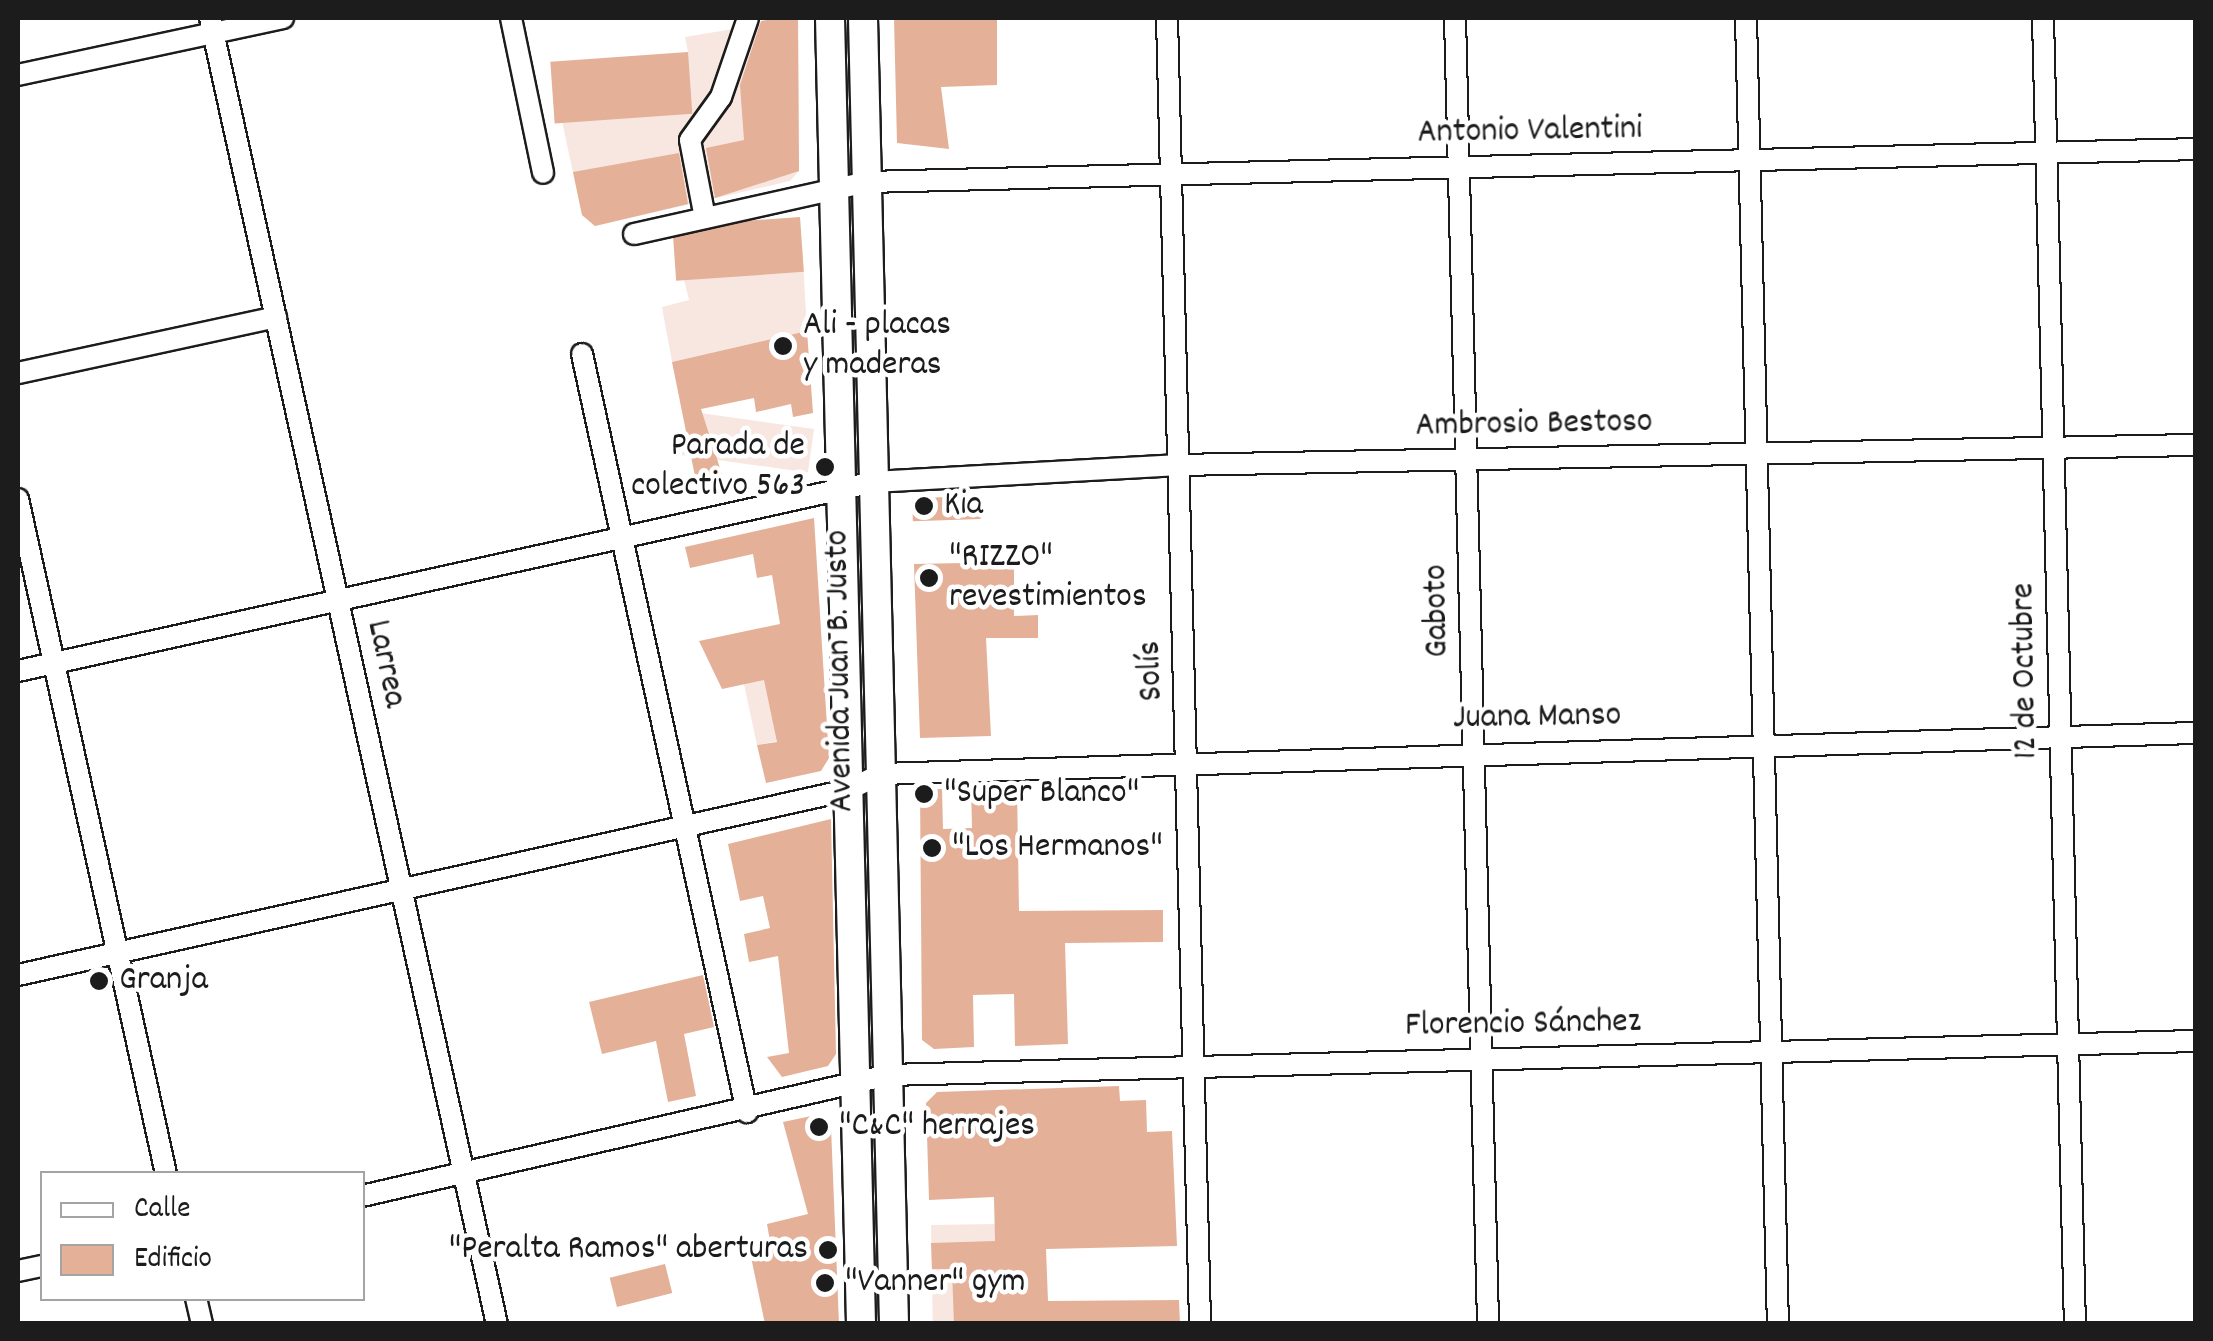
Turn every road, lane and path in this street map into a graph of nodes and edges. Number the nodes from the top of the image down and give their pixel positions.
1 (284, 18) edge
2 (510, 18) edge
3 (748, 18) edge
4 (830, 18) edge
5 (863, 18) edge
6 (1167, 18) edge
7 (1455, 18) edge
8 (1746, 18) edge
9 (2043, 18) edge
10 (212, 25) edge
11 (18, 75) edge
12 (2196, 149) edge
13 (2046, 153) junction
14 (1750, 160) junction
15 (1459, 166) junction
16 (543, 173) dead end
17 (1171, 173) junction
18 (867, 182) junction
19 (834, 190) junction
20 (705, 218) junction
21 (634, 234) dead end
22 (276, 317) junction
23 (582, 354) dead end
24 (18, 373) edge
25 (2196, 445) edge
26 (2054, 448) junction
27 (1757, 454) junction
28 (1466, 459) junction
29 (1179, 465) junction
30 (874, 482) junction
31 (841, 494) junction
32 (18, 498) edge
33 (619, 538) junction
34 (338, 602) junction
35 (54, 663) junction
36 (18, 671) edge
37 (2196, 734) edge
38 (2060, 738) junction
39 (1764, 745) junction
40 (1474, 752) junction
41 (1187, 759) junction
42 (880, 774) junction
43 (848, 790) junction
44 (684, 826) junction
45 (402, 892) junction
46 (118, 953) junction
47 (18, 975) edge
48 (2196, 1041) edge
49 (2068, 1044) junction
50 (1771, 1052) junction
51 (1481, 1059) junction
52 (1195, 1066) junction
53 (888, 1075) junction
54 (855, 1088) junction
55 (747, 1112) junction
56 (165, 1171) edge
57 (464, 1174) junction
58 (365, 1195) edge
59 (496, 1324) edge
60 (861, 1324) edge
61 (894, 1324) edge
62 (1200, 1324) edge
63 (1488, 1324) edge
64 (1778, 1324) edge
65 (2075, 1324) edge

1 - 10 street
2 - 16 street
3 - 20 street
4 - 19 main road, Avenida Juan B. Justo
5 - 18 main road, Avenida Juan B. Justo
6 - 17 street, Solís
7 - 15 street, Gaboto
8 - 14 street
9 - 13 street, 12 de Octubre
10 - 11 street
10 - 22 street, Larrea
12 - 13 street, Antonio Valentini
13 - 14 street, Antonio Valentini
13 - 26 street, 12 de Octubre
14 - 15 street, Antonio Valentini
14 - 27 street
15 - 17 street, Antonio Valentini
15 - 28 street, Gaboto
17 - 18 street, Antonio Valentini
17 - 29 street, Solís
18 - 19 street, Antonio Valentini
18 - 30 main road, Avenida Juan B. Justo
19 - 20 street, Antonio Valentini
19 - 31 main road, Avenida Juan B. Justo
20 - 21 street, Antonio Valentini
22 - 24 street
22 - 34 street, Larrea
23 - 33 street
25 - 26 street, Ambrosio Bestoso
26 - 27 street, Ambrosio Bestoso
26 - 38 street, 12 de Octubre
27 - 28 street, Ambrosio Bestoso
27 - 39 street
28 - 29 street, Ambrosio Bestoso
28 - 40 street, Gaboto
29 - 30 street, Ambrosio Bestoso
29 - 41 street, Solís
30 - 31 street, Ambrosio Bestoso
30 - 42 main road, Avenida Juan B. Justo
31 - 33 street, Ambrosio Bestoso
31 - 43 main road, Avenida Juan B. Justo
32 - 35 street
33 - 34 street, Ambrosio Bestoso
33 - 44 street
34 - 35 street, Ambrosio Bestoso
34 - 45 street, Larrea
35 - 36 street, Ambrosio Bestoso
35 - 46 street
37 - 38 street, Juana Manso
38 - 39 street, Juana Manso
38 - 49 street, 12 de Octubre
39 - 40 street, Juana Manso
39 - 50 street
40 - 41 street, Juana Manso
40 - 51 street, Gaboto
41 - 42 street, Juana Manso
41 - 52 street, Solís
42 - 43 street
42 - 53 main road, Avenida Juan B. Justo
43 - 44 street
43 - 54 main road, Avenida Juan B. Justo
44 - 45 street
44 - 55 street
45 - 46 street
45 - 57 street, Larrea
46 - 47 street
46 - 56 street
48 - 49 street, Florencio Sánchez
49 - 50 street, Florencio Sánchez
49 - 65 street, 12 de Octubre
50 - 51 street, Florencio Sánchez
50 - 64 street
51 - 52 street, Florencio Sánchez
51 - 63 street, Gaboto
52 - 53 street, Florencio Sánchez
52 - 62 street, Solís
53 - 54 street, Florencio Sánchez
53 - 61 main road, Avenida Juan B. Justo
54 - 55 street, Florencio Sánchez
54 - 60 main road, Avenida Juan B. Justo
55 - 57 street, Florencio Sánchez
57 - 58 street, Florencio Sánchez
57 - 59 street, Larrea

